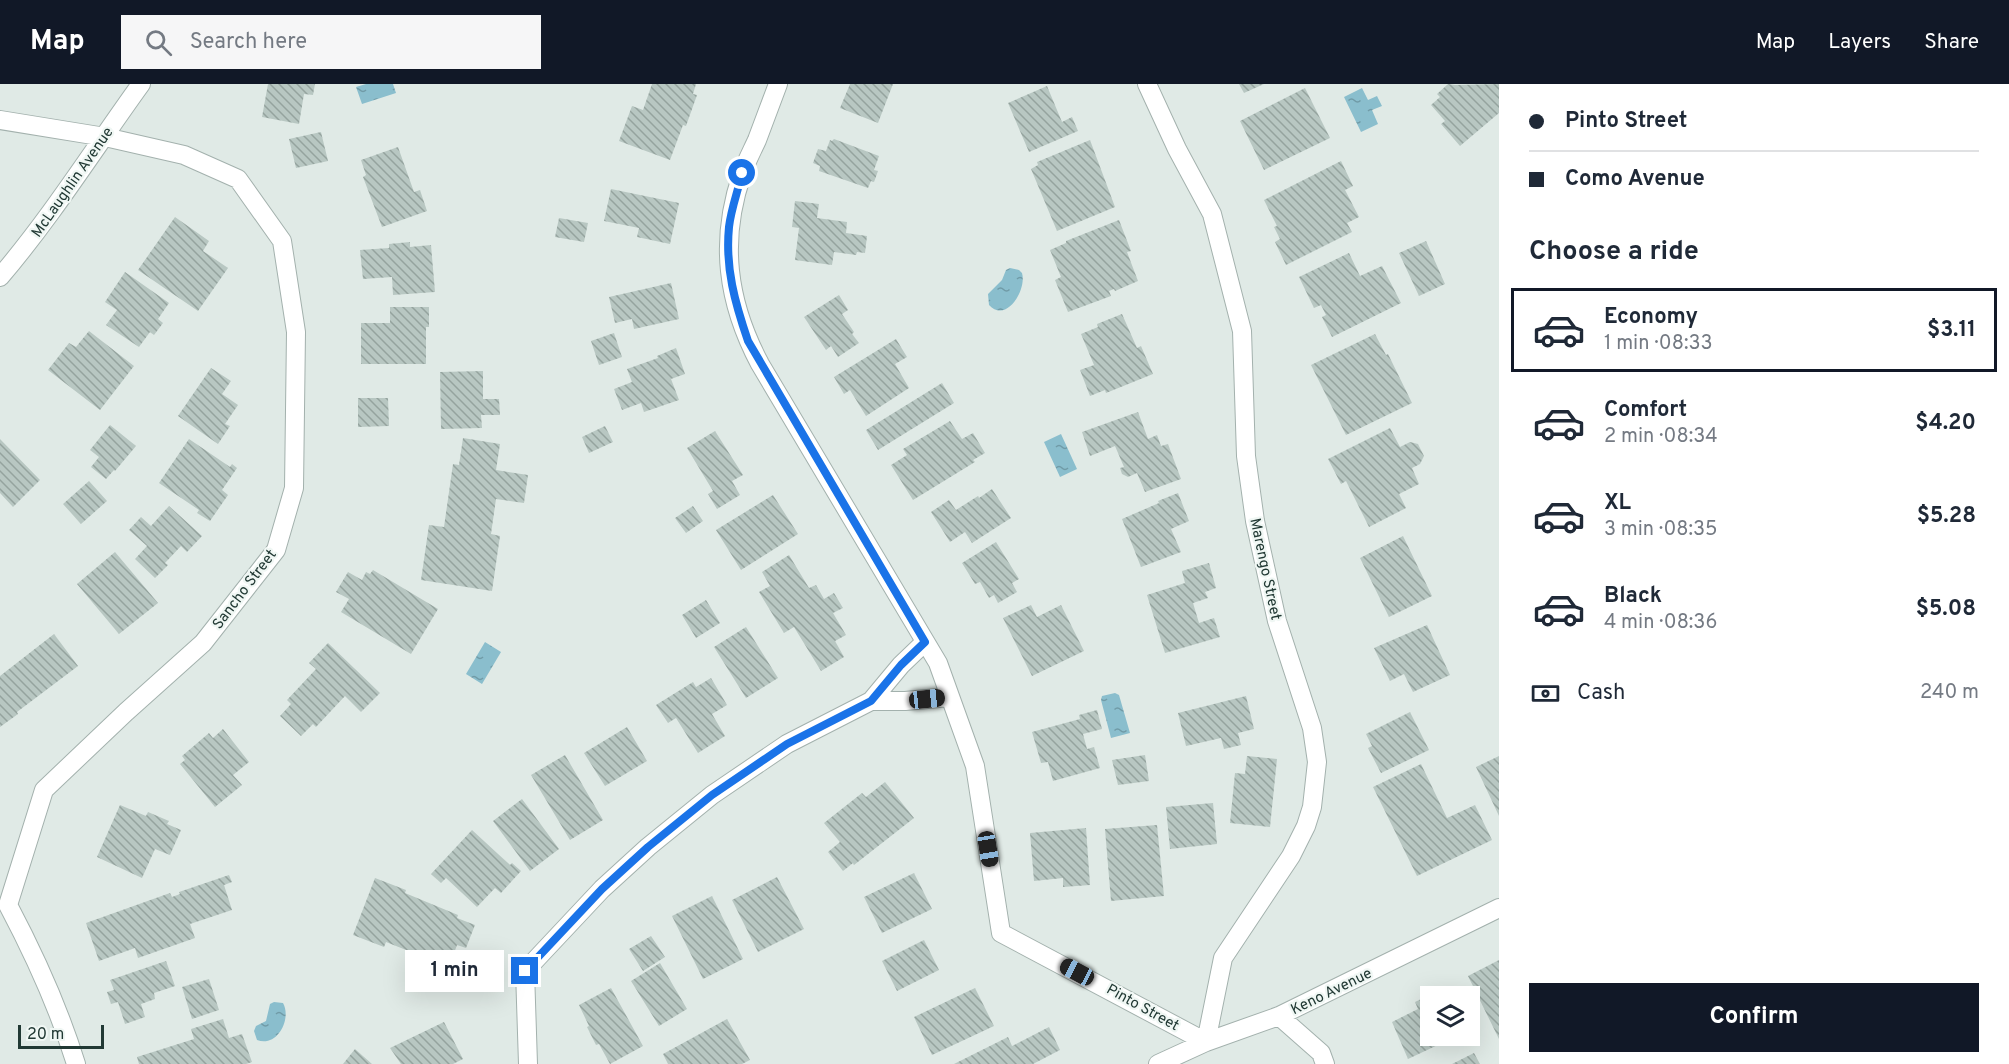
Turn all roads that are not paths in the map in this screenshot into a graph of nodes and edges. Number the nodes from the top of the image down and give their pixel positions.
1 (141, 84) edge
2 (778, 84) edge
3 (1147, 84) edge
4 (0, 120) edge
5 (105, 137) junction
6 (0, 278) edge
7 (925, 642) junction
8 (950, 697) junction
9 (871, 701) junction
10 (4, 907) edge
11 (1499, 908) edge
12 (1279, 1016) junction
13 (1206, 1042) junction
14 (76, 1064) edge
15 (528, 1064) edge
16 (1158, 1064) edge
17 (1325, 1064) edge

1 - 5 street, McLaughlin Avenue
2 - 7 street, Pinto Street
3 - 13 street, Marengo Street
4 - 5 street, Sancho Street
5 - 6 street, McLaughlin Avenue
5 - 10 street, Sancho Street
7 - 8 street, Pinto Street
7 - 9 street
8 - 9 street
8 - 13 street, Pinto Street
9 - 15 street
10 - 14 street, Sancho Street
11 - 12 street, Keno Avenue
12 - 13 street, Keno Avenue
12 - 17 street
13 - 16 street, Keno Avenue

